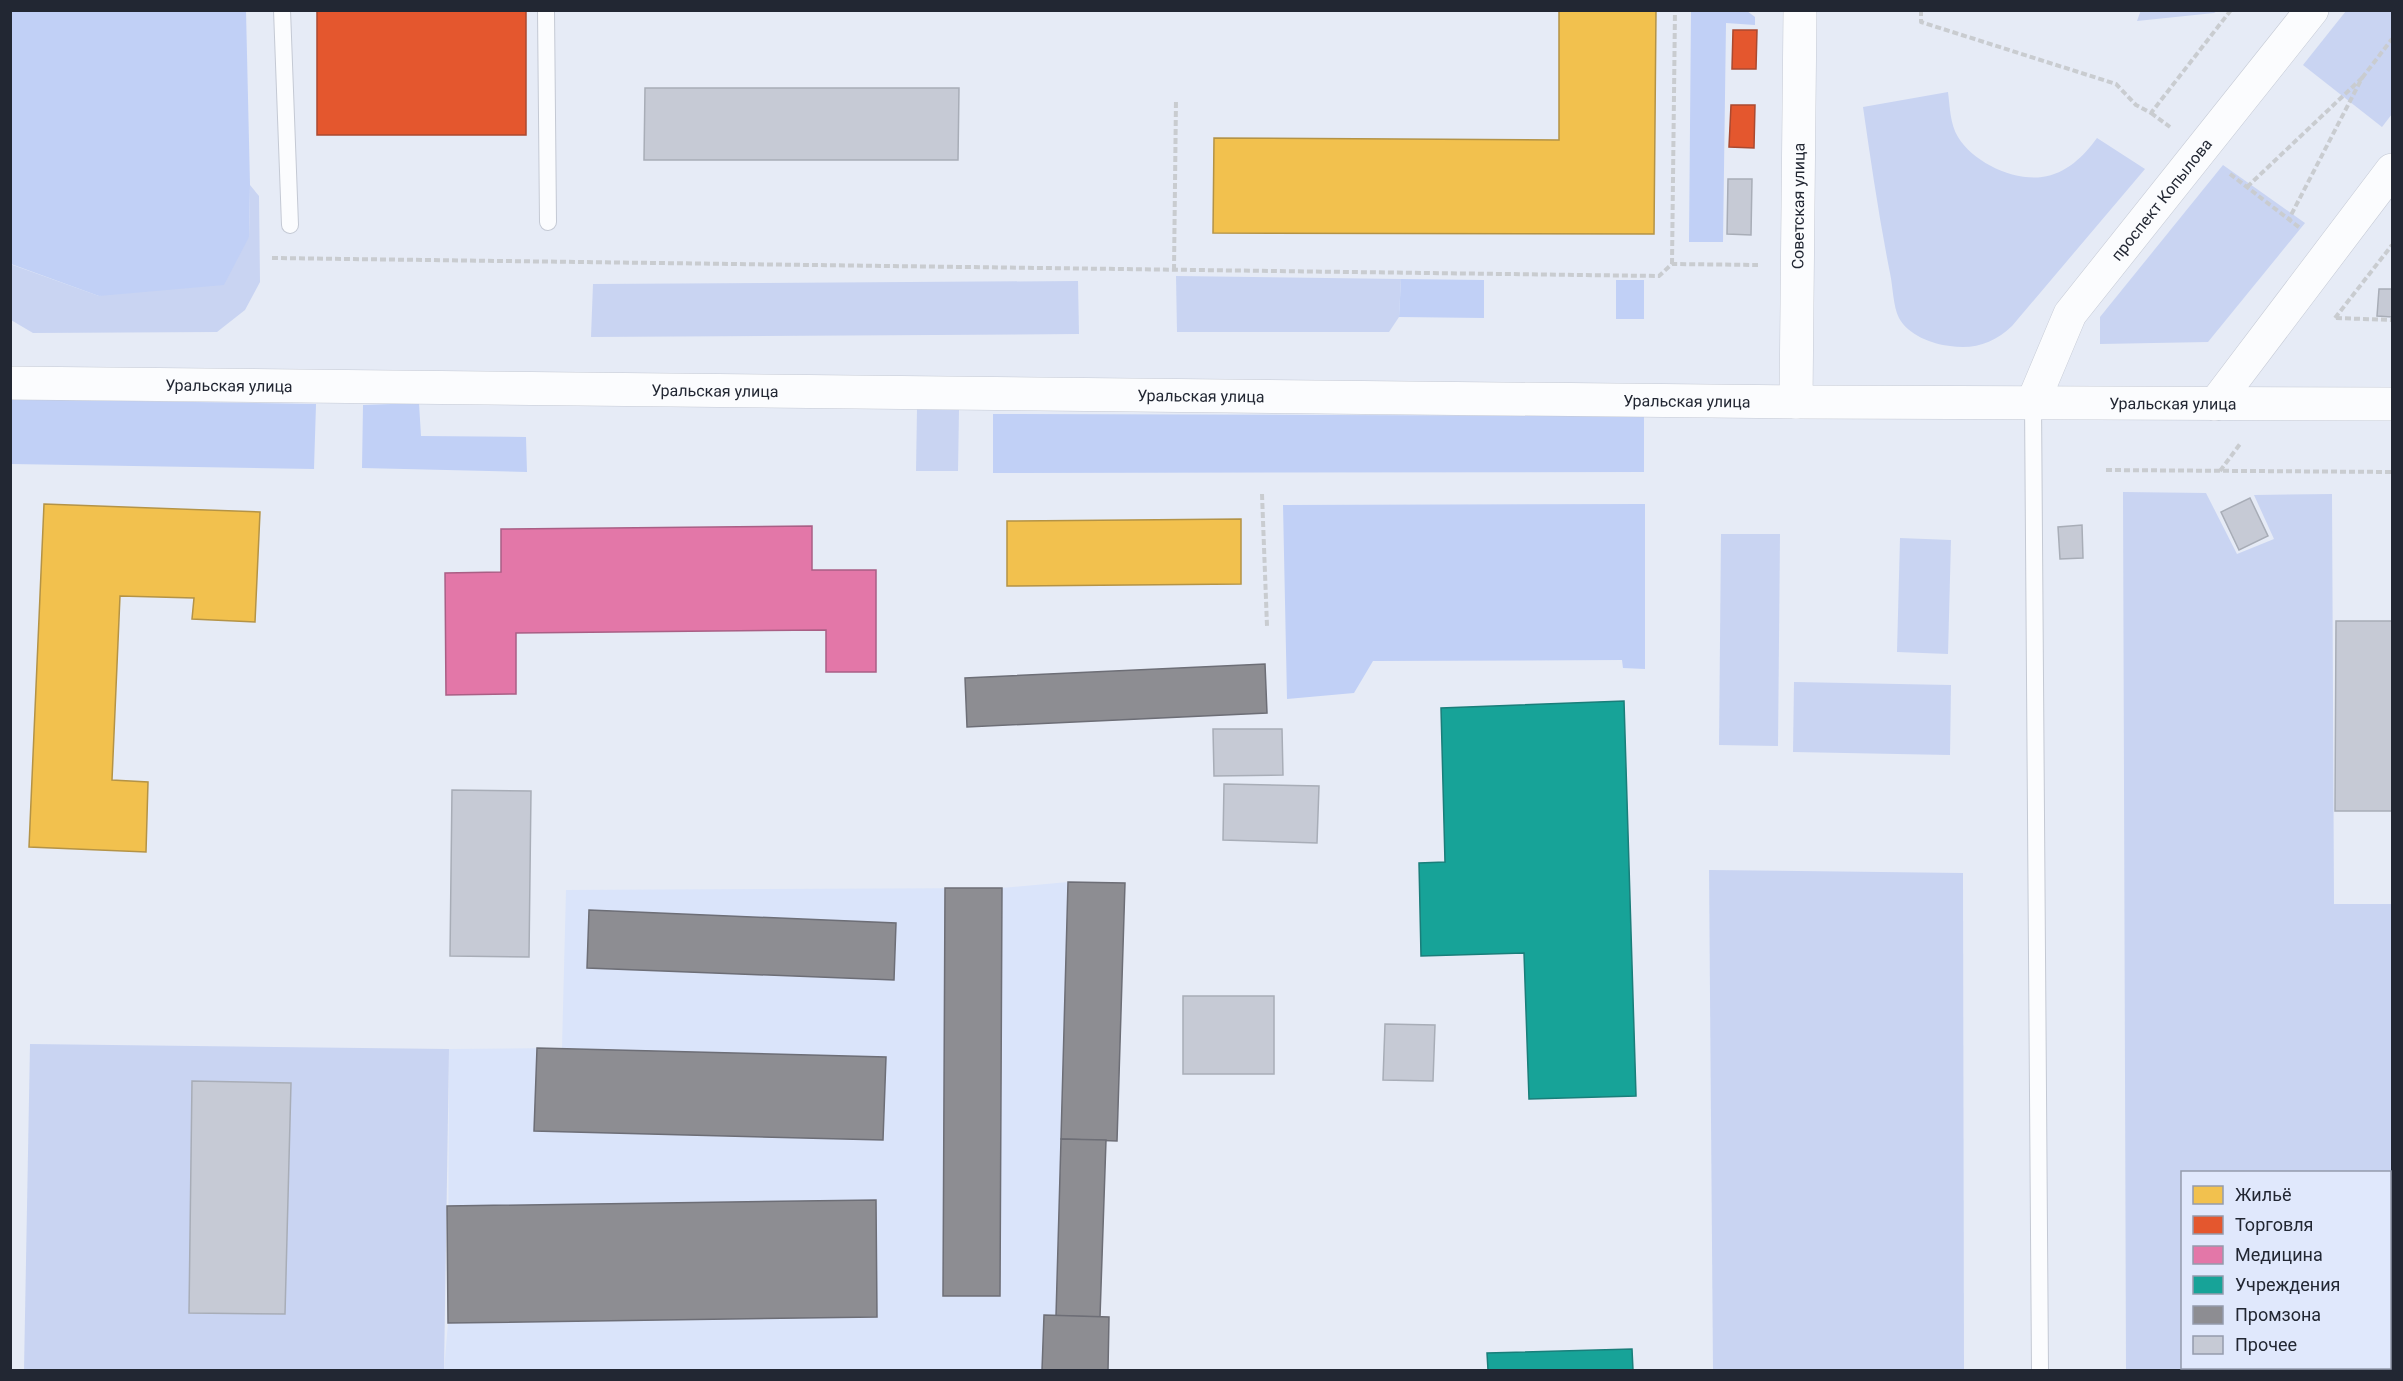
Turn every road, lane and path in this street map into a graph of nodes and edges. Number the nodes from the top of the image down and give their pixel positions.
1 (282, 10) edge
2 (546, 10) edge
3 (1676, 10) edge
4 (1800, 10) edge
5 (1921, 10) edge
6 (2231, 10) edge
7 (2312, 10) edge
8 (2392, 39) edge
9 (2362, 78) junction
10 (1176, 99) dead end
11 (2221, 167) dead end
12 (2392, 170) edge
13 (2247, 187) junction
14 (2289, 219) junction
15 (548, 222) dead end
16 (290, 225) dead end
17 (2304, 231) dead end
18 (2392, 245) edge
19 (1760, 253) dead end
20 (272, 258) dead end
21 (1672, 264) junction
22 (1174, 270) junction
23 (2392, 320) edge
24 (10, 382) edge
25 (1796, 402) junction
26 (2032, 402) junction
27 (2215, 404) junction
28 (2392, 404) edge
29 (2242, 441) dead end
30 (2106, 470) dead end
31 (2219, 472) junction
32 (2392, 472) edge
33 (1262, 494) dead end
34 (1267, 626) dead end
35 (2040, 1371) edge

1 - 16 lane
2 - 15 lane
3 - 21 path
4 - 25 street, Советская улица
5 - 6 path
7 - 26 street, проспект Копылова
8 - 9 path
9 - 13 path
9 - 14 path
10 - 22 path
11 - 13 path
12 - 27 street
13 - 14 path
14 - 17 path
18 - 23 path
19 - 21 path
20 - 22 path
21 - 22 path
24 - 25 street, Уральская улица
25 - 26 street, Уральская улица
26 - 27 street, Уральская улица
26 - 35 lane
27 - 28 street, Уральская улица
29 - 31 path
30 - 31 path
31 - 32 path
33 - 34 path

